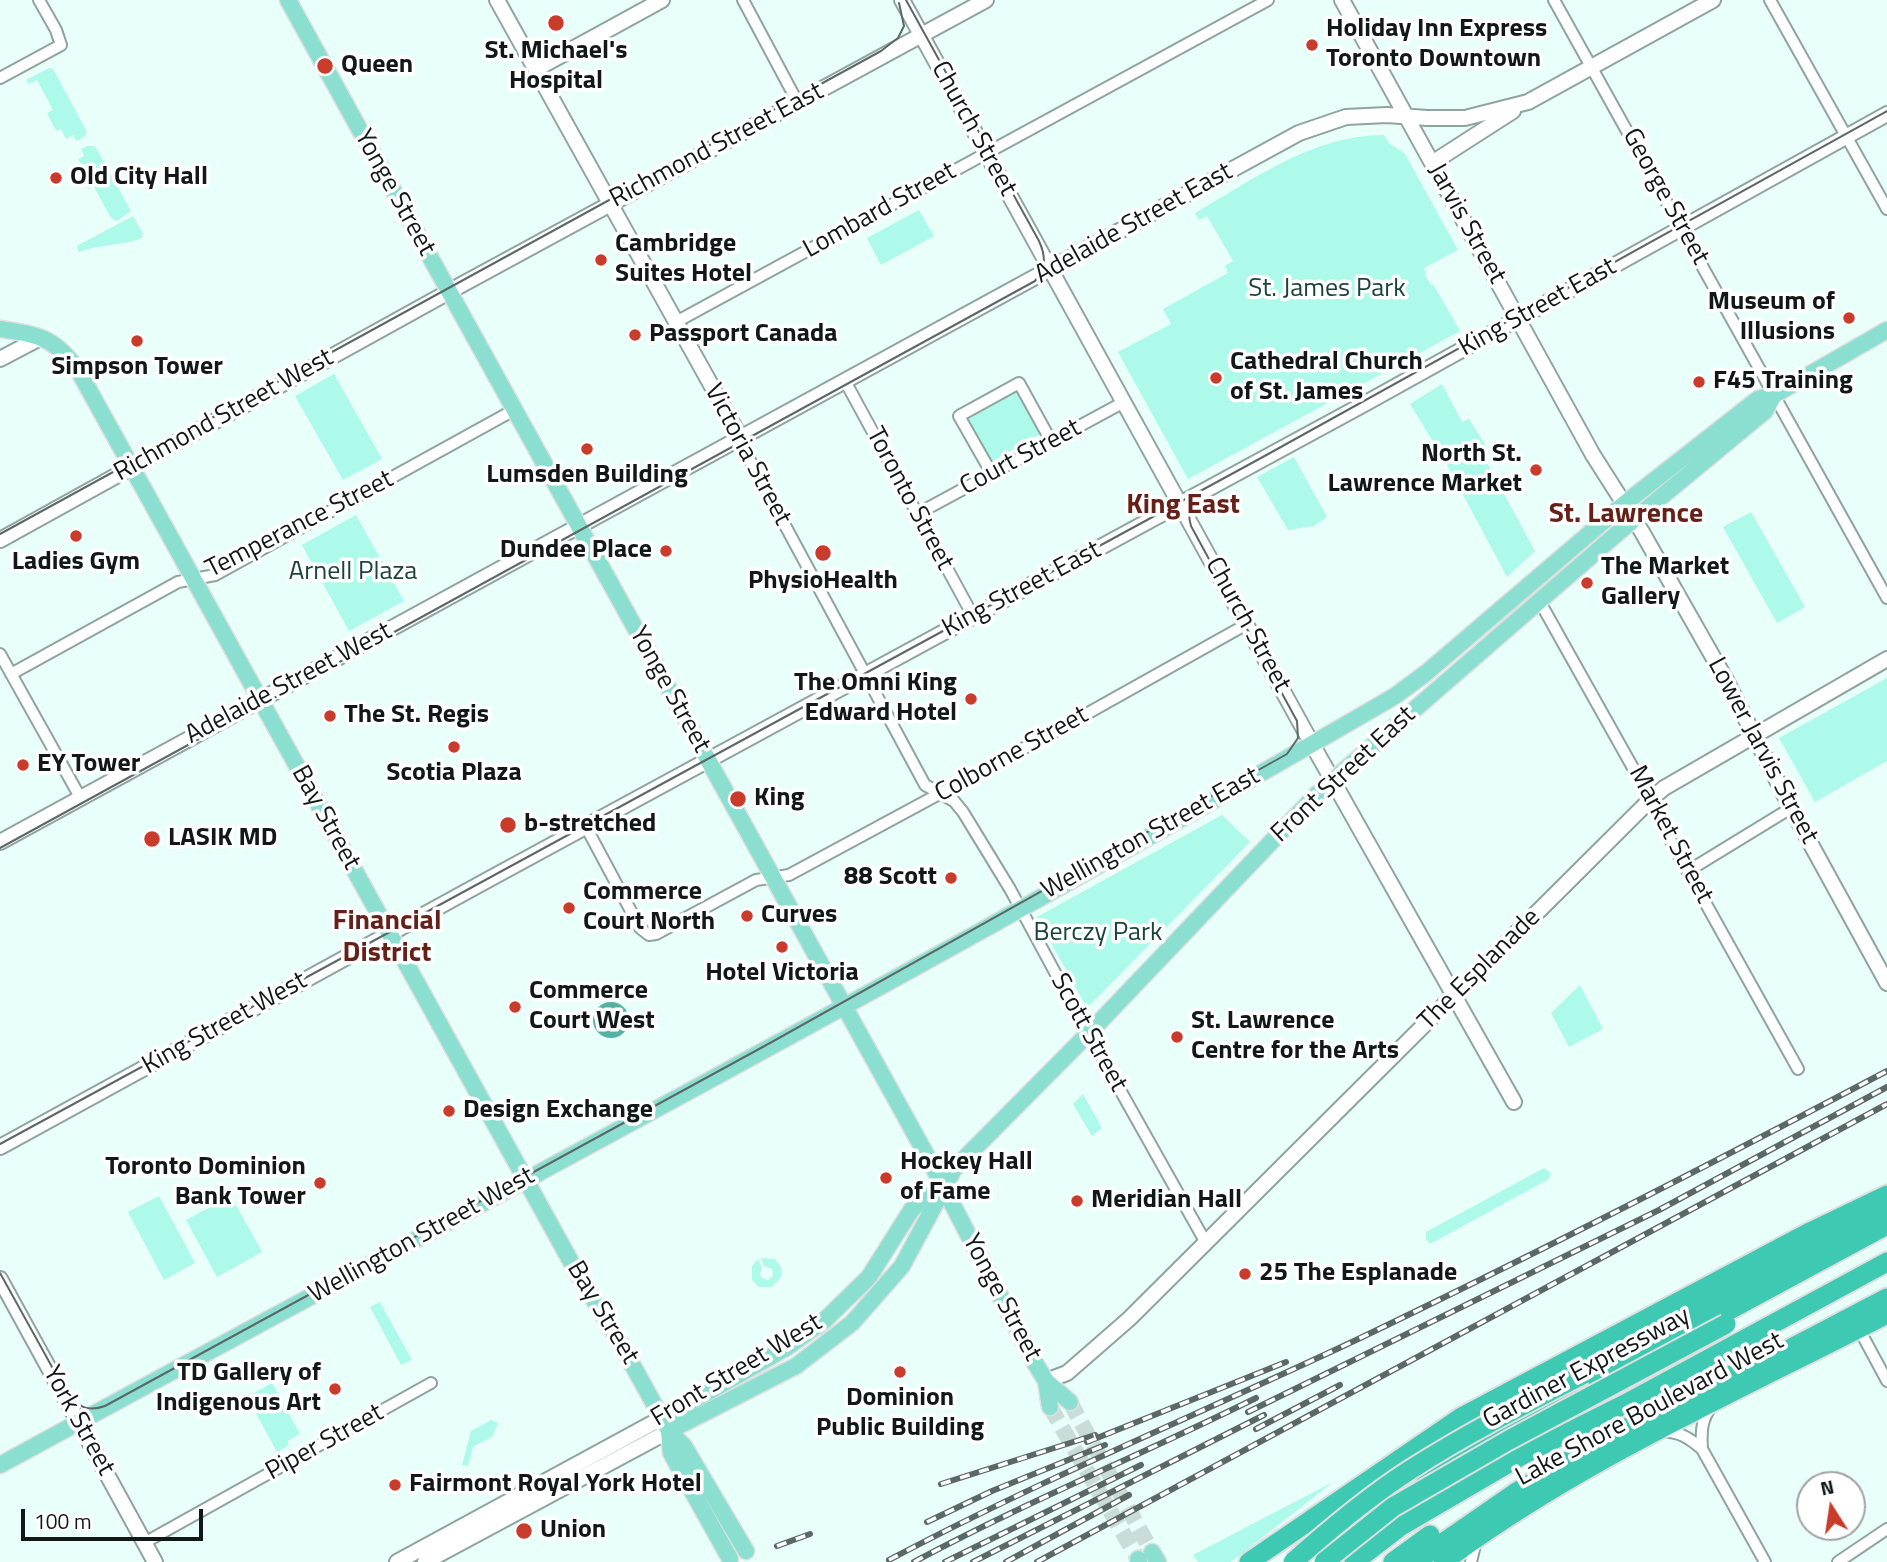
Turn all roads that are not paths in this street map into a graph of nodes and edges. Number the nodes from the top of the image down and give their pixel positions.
1 (39, 0) edge
2 (288, 0) edge
3 (497, 0) edge
4 (662, 0) edge
5 (743, 0) edge
6 (902, 0) edge
7 (986, 0) edge
8 (1268, 0) edge
9 (1342, 0) edge
10 (1554, 0) edge
11 (1713, 0) edge
12 (1770, 0) edge
13 (921, 36) junction
14 (1592, 66) junction
15 (536, 69) junction
16 (0, 78) edge
17 (1528, 102) junction
18 (798, 103) junction
19 (1887, 114) edge
20 (1406, 117) junction
21 (1845, 137) junction
22 (987, 153) junction
23 (1432, 163) junction
24 (610, 204) junction
25 (1887, 209) edge
26 (1682, 228) junction
27 (1051, 270) junction
28 (449, 292) junction
29 (1518, 319) junction
30 (676, 322) junction
31 (0, 329) edge
32 (1887, 330) edge
33 (40, 338) junction
34 (0, 359) edge
35 (845, 381) junction
36 (1774, 395) junction
37 (1124, 402) junction
38 (514, 410) junction
39 (740, 438) junction
40 (1051, 441) junction
41 (133, 467) junction
42 (992, 474) junction
43 (1624, 504) junction
44 (1180, 505) junction
45 (917, 514) junction
46 (1634, 519) junction
47 (578, 526) junction
48 (0, 540) edge
49 (1882, 578) edge
50 (195, 579) junction
51 (1887, 598) edge
52 (1540, 602) junction
53 (973, 616) junction
54 (1247, 624) junction
55 (0, 654) edge
56 (1887, 659) edge
57 (11, 674) junction
58 (866, 674) junction
59 (260, 699) junction
60 (1754, 735) junction
61 (1312, 744) junction
62 (708, 760) junction
63 (1333, 779) junction
64 (941, 794) junction
65 (80, 797) junction
66 (1650, 800) junction
67 (1791, 808) junction
68 (586, 827) junction
69 (0, 842) edge
70 (1688, 871) junction
71 (773, 878) junction
72 (1020, 908) junction
73 (388, 934) junction
74 (1887, 983) edge
75 (1453, 997) junction
76 (843, 1006) junction
77 (1089, 1034) junction
78 (1798, 1069) dead end
79 (1514, 1102) dead end
80 (0, 1147) edge
81 (526, 1180) junction
82 (942, 1187) junction
83 (1887, 1195) edge
84 (1887, 1210) edge
85 (1887, 1225) edge
86 (1887, 1239) edge
87 (1206, 1243) junction
88 (880, 1261) junction
89 (1887, 1262) edge
90 (897, 1273) junction
91 (0, 1279) edge
92 (1887, 1298) edge
93 (1887, 1314) edge
94 (1859, 1329) junction
95 (1604, 1342) junction
96 (786, 1348) junction
97 (796, 1366) junction
98 (1046, 1381) junction
99 (1887, 1381) edge
100 (431, 1383) dead end
101 (1717, 1400) junction
102 (1070, 1402) tunnel mouth
103 (1625, 1404) junction
104 (1050, 1407) tunnel mouth
105 (79, 1422) junction
106 (665, 1424) junction
107 (1654, 1431) junction
108 (1702, 1449) junction
109 (1456, 1458) junction
110 (0, 1465) edge
111 (515, 1504) junction
112 (1887, 1529) edge
113 (1478, 1536) junction
114 (144, 1543) junction
115 (746, 1551) dead end
116 (730, 1559) dead end
117 (155, 1562) edge
118 (397, 1562) edge
119 (425, 1562) edge
120 (1249, 1562) edge
121 (1293, 1562) edge
122 (1324, 1562) edge
123 (1331, 1562) edge
124 (1354, 1562) edge
125 (1393, 1562) edge
126 (1415, 1562) edge
127 (1443, 1562) edge
128 (1471, 1562) edge
129 (1765, 1562) edge
130 (1838, 1562) edge

1 - 16 street
2 - 28 main road, Yonge Street
3 - 15 main road, Victoria Street
4 - 15 main road
5 - 18 street
6 - 13 main road, Church Street
7 - 13 main road, Richmond Street East
8 - 22 street, Lombard Street
9 - 20 main road, Jarvis Street
10 - 14 street, George Street
11 - 14 main road, Adelaide Street East
12 - 21 street
13 - 18 main road, Richmond Street East
13 - 22 main road, Church Street
14 - 17 main road, Adelaide Street East
14 - 26 street, George Street
15 - 24 main road, Victoria Street
17 - 20 main road, Adelaide Street East
17 - 23 main road
18 - 24 main road, Richmond Street East
19 - 21 main road, King Street East
20 - 23 main road, Jarvis Street
20 - 27 main road, Adelaide Street East
21 - 25 street
21 - 26 main road, King Street East
22 - 27 main road, Church Street
22 - 30 street, Lombard Street
23 - 29 main road, Jarvis Street
24 - 28 main road, Richmond Street East
24 - 30 main road, Victoria Street
26 - 29 main road, King Street East
26 - 36 street, George Street
27 - 35 main road, Adelaide Street East
27 - 37 main road, Church Street
28 - 38 main road, Yonge Street
28 - 41 main road, Richmond Street West
29 - 43 main road, Jarvis Street
29 - 44 main road, King Street East
30 - 39 main road, Victoria Street
31 - 33 main road, Bay Street
32 - 36 main road, Front Street East
33 - 34 main road
33 - 41 main road, Bay Street
35 - 39 main road, Adelaide Street East
35 - 45 street, Toronto Street
36 - 43 main road, Front Street East
36 - 46 main road, Front Street East
36 - 49 street, George Street
37 - 40 street, Court Street
37 - 44 main road, Church Street
38 - 47 main road, Yonge Street
38 - 50 street, Temperance Street
39 - 47 main road, Adelaide Street East
39 - 58 street, Victoria Street
40 - 42 street, Court Street
40 - 42 street
41 - 48 main road, Richmond Street West
41 - 50 main road, Bay Street
42 - 45 street, Court Street
43 - 46 main road, Jarvis Street
43 - 61 main road, Front Street East
44 - 53 main road, King Street East
44 - 54 main road, Church Street
45 - 53 street, Toronto Street
46 - 52 main road, Front Street East
46 - 60 main road, Lower Jarvis Street
47 - 59 main road, Adelaide Street West
47 - 62 main road, Yonge Street
49 - 51 street, George Street
50 - 57 street, Temperance Street
50 - 59 main road, Bay Street
52 - 63 main road, Front Street East
52 - 66 street, Market Street
53 - 58 main road, King Street East
54 - 61 main road, Church Street
54 - 64 street, Colborne Street
55 - 57 street
56 - 60 main road, The Esplanade
57 - 65 street
58 - 62 main road, King Street East
58 - 64 street, Victoria Street
59 - 65 main road, Adelaide Street West
59 - 73 main road, Bay Street
60 - 66 main road, The Esplanade
60 - 67 main road, Lower Jarvis Street
61 - 63 main road, Church Street
61 - 72 main road, Wellington Street East
62 - 68 main road, King Street West
62 - 71 main road, Yonge Street
63 - 75 main road, Church Street
63 - 77 main road, Front Street East
64 - 71 street, Colborne Street
64 - 72 street, Scott Street
65 - 69 main road, Adelaide Street West
66 - 70 street, Market Street
66 - 75 main road, The Esplanade
67 - 70 street
67 - 74 main road, Lower Jarvis Street
68 - 71 street, Colborne Street
68 - 73 main road, King Street West
70 - 78 street, Market Street
71 - 76 main road, Yonge Street
72 - 76 main road, Wellington Street East
72 - 77 street, Scott Street
73 - 80 main road, King Street West
73 - 81 main road, Bay Street
75 - 79 main road, Church Street
75 - 87 main road, The Esplanade
76 - 81 main road, Wellington Street West
76 - 82 main road, Yonge Street
77 - 82 main road, Front Street East
77 - 87 street, Scott Street
81 - 105 main road, Wellington Street West
81 - 106 main road, Bay Street
82 - 88 main road, Front Street West
82 - 90 main road, Front Street West
82 - 98 main road, Yonge Street
83 - 95 highway
84 - 121 highway, bridge
85 - 109 highway, Lake Shore Boulevard West
86 - 122 highway, Gardiner Expressway, bridge
87 - 98 main road, The Esplanade
88 - 90 main road
88 - 96 main road, Front Street West
89 - 103 highway, Gardiner Expressway
90 - 97 main road, Front Street West
91 - 105 main road, York Street
92 - 126 highway
93 - 94 highway, Lake Shore Boulevard West
94 - 99 street
94 - 101 highway, Lake Shore Boulevard West
95 - 109 highway
95 - 120 highway
96 - 97 main road
96 - 106 main road, Front Street West
97 - 106 main road, Front Street West
98 - 102 main road, Yonge Street
98 - 104 main road, Yonge Street
100 - 114 street, Piper Street
101 - 107 highway, Lake Shore Boulevard West
101 - 108 street
103 - 124 highway, Gardiner Expressway
103 - 125 highway
105 - 110 main road, Wellington Street West
105 - 114 main road, York Street
106 - 111 main road, Front Street West
106 - 115 main road, Bay Street
106 - 116 main road, Bay Street
107 - 108 street
107 - 113 highway, Lake Shore Boulevard West
108 - 129 street
109 - 123 highway, Lake Shore Boulevard West
111 - 118 main road, Front Street West
111 - 119 main road, Front Street West
112 - 130 street
113 - 127 highway, Lake Shore Boulevard West
113 - 128 street
114 - 117 main road, York Street

